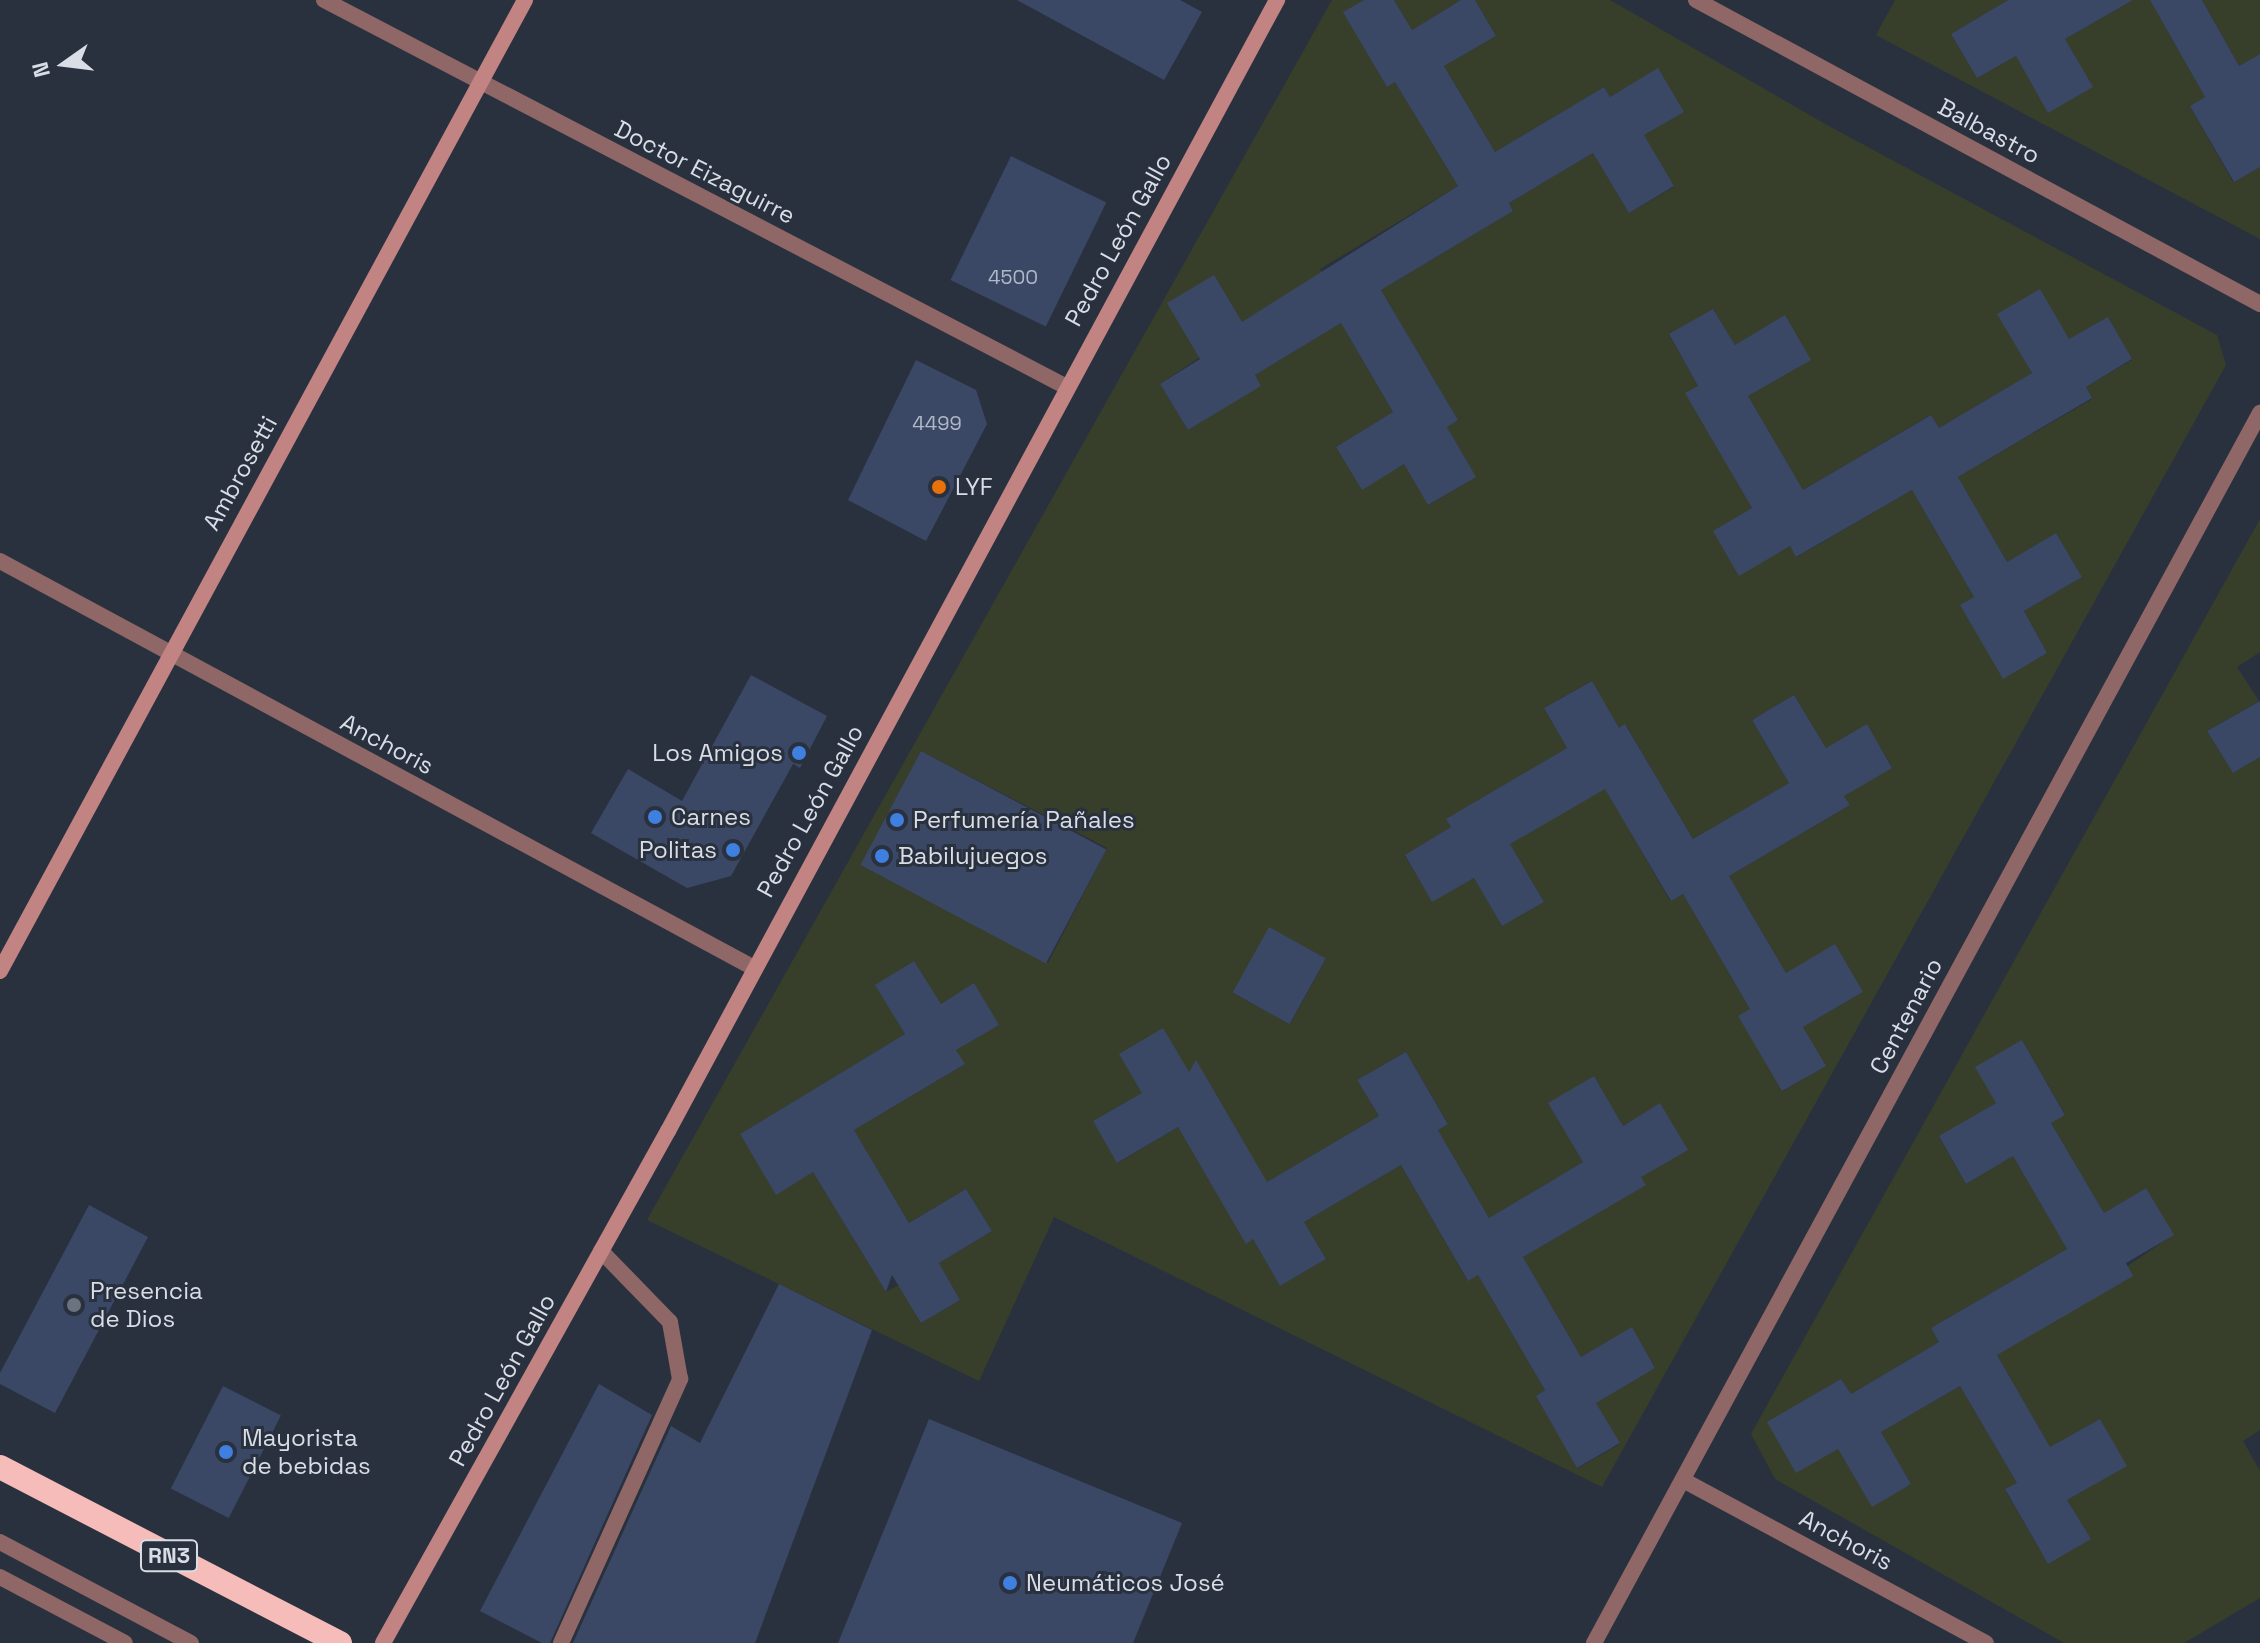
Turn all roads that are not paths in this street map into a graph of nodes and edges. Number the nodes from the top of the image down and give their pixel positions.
1 (324, 0) edge
2 (525, 0) edge
3 (1277, 0) edge
4 (1696, 0) edge
5 (480, 83) junction
6 (2260, 304) edge
7 (1065, 386) junction
8 (2260, 413) edge
9 (0, 561) edge
10 (168, 653) junction
11 (752, 967) junction
12 (0, 971) edge
13 (601, 1251) junction
14 (0, 1467) edge
15 (1683, 1480) junction
16 (0, 1542) edge
17 (0, 1577) edge
18 (125, 1643) edge
19 (191, 1643) edge
20 (340, 1643) edge
21 (383, 1643) edge
22 (561, 1643) edge
23 (1594, 1643) edge
24 (1986, 1643) edge

1 - 5 street, Doctor Eizaguirre
2 - 5 street, Ambrosetti
3 - 7 street, Pedro León Gallo
4 - 6 street, Balbastro
5 - 7 street, Doctor Eizaguirre
5 - 10 street, Ambrosetti
7 - 11 street, Pedro León Gallo
8 - 15 street, Centenario
9 - 10 street, Anchoris
10 - 11 street, Anchoris
10 - 12 street, Ambrosetti
11 - 13 street, Pedro León Gallo
13 - 21 street, Pedro León Gallo
13 - 22 street
14 - 20 highway, RN3
15 - 23 street, Centenario
15 - 24 street, Anchoris
16 - 19 street
17 - 18 street

